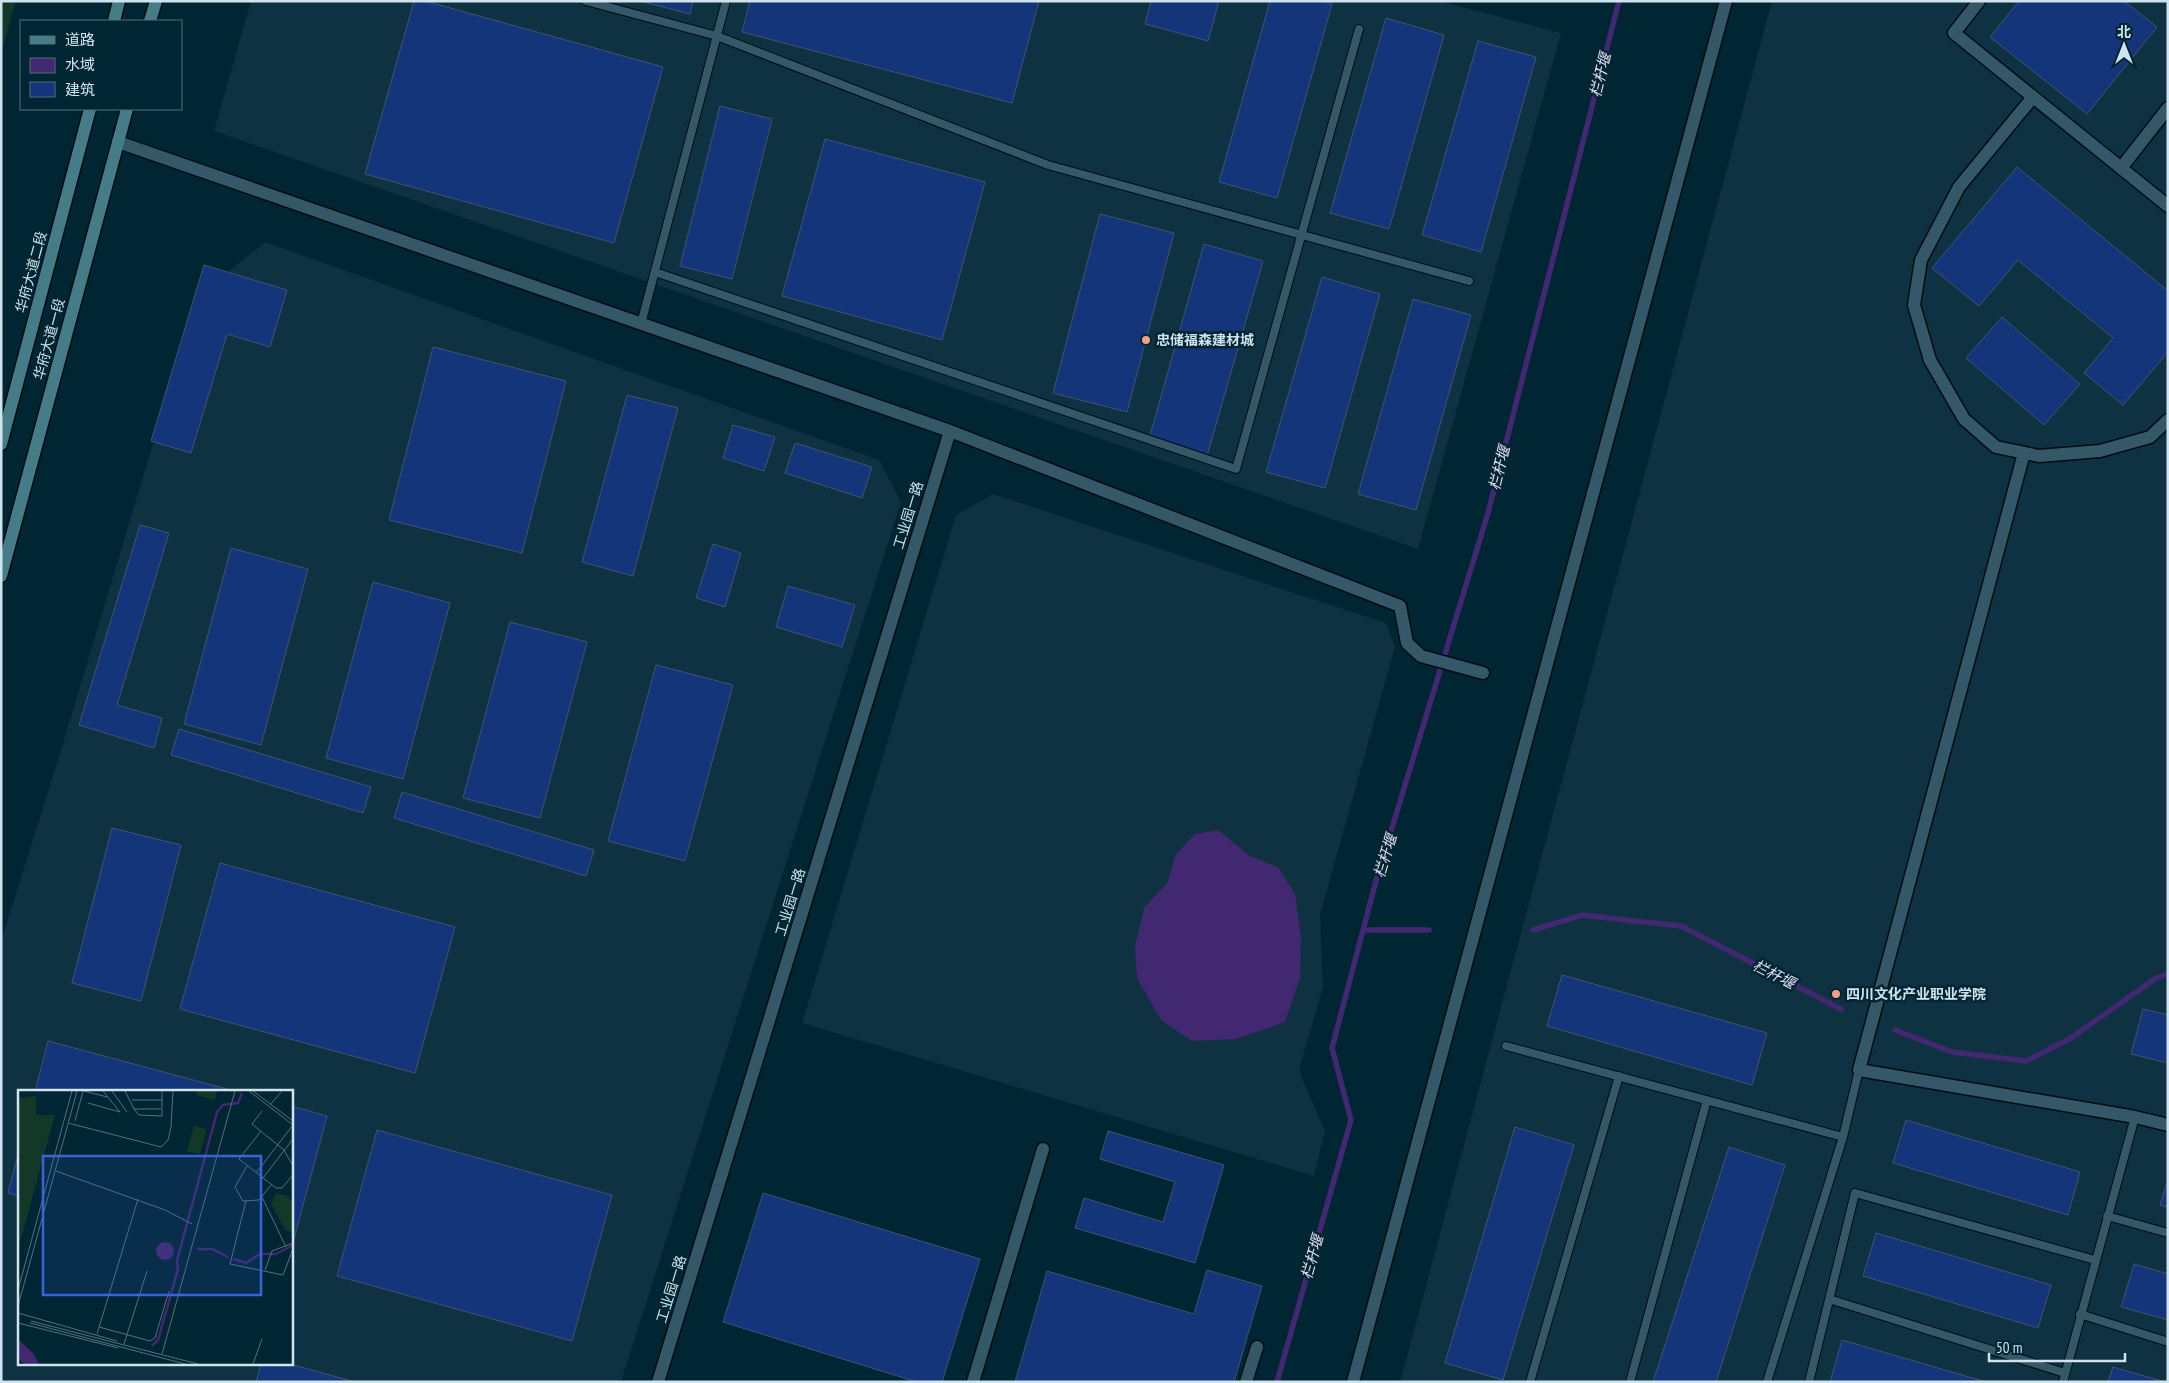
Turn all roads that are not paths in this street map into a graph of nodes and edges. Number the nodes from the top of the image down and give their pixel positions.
1 (120, 1) edge
2 (156, 1) edge
3 (586, 1) edge
4 (726, 1) edge
5 (1726, 1) edge
6 (1979, 1) edge
7 (114, 20) edge
8 (150, 20) edge
9 (1359, 29) dead end
10 (717, 36) junction
11 (2033, 97) junction
12 (2168, 108) edge
13 (90, 110) edge
14 (127, 110) edge
15 (118, 142) junction
16 (2121, 168) junction
17 (2168, 206) edge
18 (1302, 234) junction
19 (655, 272) junction
20 (1469, 281) dead end
21 (641, 324) junction
22 (2168, 420) edge
23 (950, 431) junction
24 (1, 444) edge
25 (2024, 453) junction
26 (1, 576) edge
27 (1483, 673) dead end
28 (1506, 1046) dead end
29 (1860, 1070) junction
30 (1619, 1076) junction
31 (1707, 1100) junction
32 (2135, 1117) junction
33 (2168, 1125) edge
34 (1843, 1137) junction
35 (1043, 1149) dead end
36 (2108, 1216) junction
37 (2168, 1234) edge
38 (2095, 1260) junction
39 (1829, 1299) junction
40 (2080, 1314) junction
41 (2168, 1342) edge
42 (1257, 1347) dead end
43 (2065, 1373) junction
44 (658, 1382) edge
45 (973, 1382) edge
46 (1246, 1382) edge
47 (1353, 1382) edge
48 (1530, 1382) edge
49 (1630, 1382) edge
50 (1767, 1382) edge
51 (1809, 1382) edge
52 (2063, 1382) edge

1 - 7 main road
2 - 8 main road
3 - 10 lane
4 - 10 lane
5 - 47 street
6 - 11 street
9 - 18 lane
10 - 18 lane
10 - 19 lane
11 - 16 street
11 - 25 street
12 - 16 street
13 - 24 main road, 华府大道二段
14 - 15 main road, 华府大道一段
15 - 21 street
15 - 26 main road, 华府大道一段
16 - 17 street
18 - 19 lane
18 - 20 lane
19 - 21 lane
21 - 23 street
22 - 25 street
23 - 27 street
23 - 44 street, 工业园一路
25 - 29 street
28 - 30 lane
29 - 32 street
29 - 34 lane
30 - 31 lane
30 - 48 lane
31 - 34 lane
31 - 49 lane
32 - 33 street
32 - 36 lane
34 - 50 lane
35 - 45 street
36 - 37 lane
36 - 38 lane
38 - 39 lane
38 - 40 lane
39 - 43 lane
39 - 51 lane
40 - 41 lane
40 - 43 lane
42 - 46 street
43 - 52 lane

